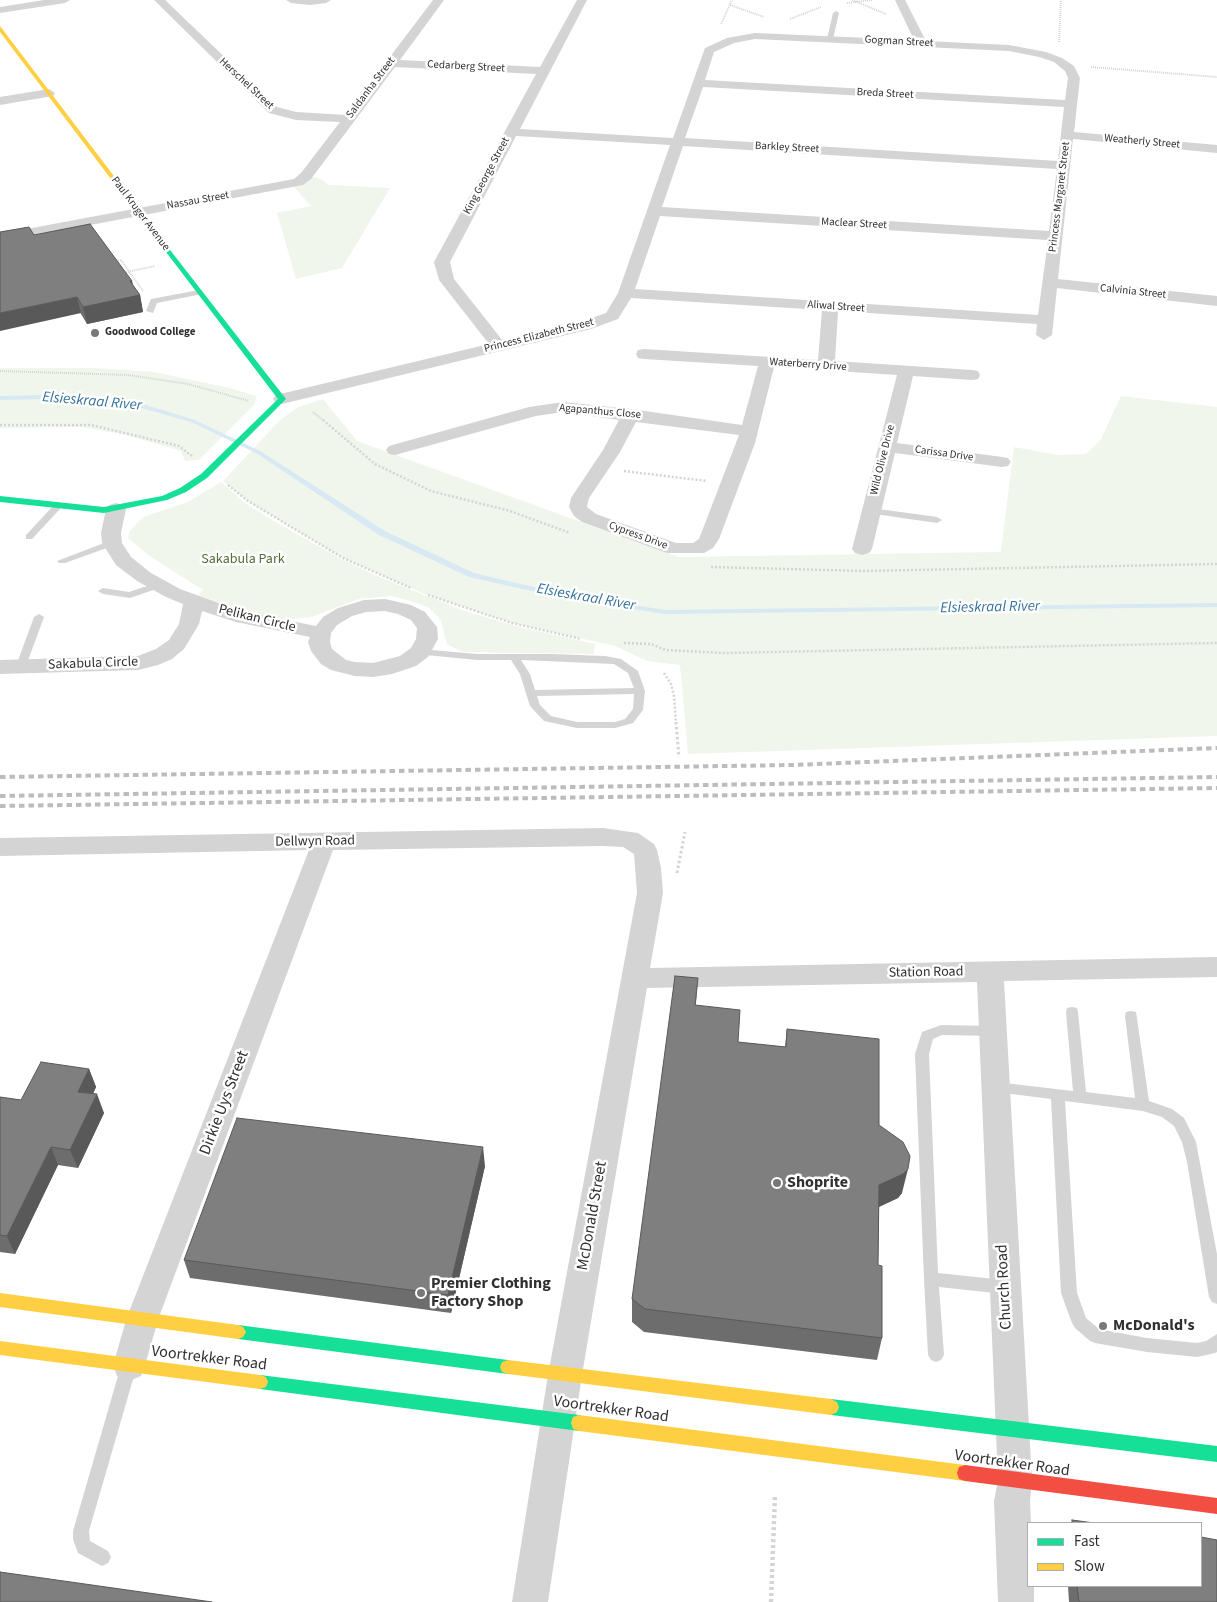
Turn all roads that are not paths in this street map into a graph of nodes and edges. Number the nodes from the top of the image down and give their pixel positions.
1 (65, 0) edge
2 (291, 0) edge
3 (326, 0) edge
4 (438, 0) edge
5 (582, 0) edge
6 (900, 0) edge
7 (164, 2) edge
8 (0, 10) edge
9 (836, 13) dead end
10 (0, 28) edge
11 (738, 38) joint
12 (830, 39) junction
13 (922, 44) junction
14 (390, 63) junction
15 (1063, 64) joint
16 (542, 71) junction
17 (699, 83) junction
18 (48, 93) junction
19 (0, 101) edge
20 (1071, 104) junction
21 (348, 119) junction
22 (510, 132) junction
23 (1067, 135) junction
24 (677, 142) junction
25 (1217, 149) edge
26 (1064, 165) junction
27 (306, 176) joint
28 (653, 211) junction
29 (138, 212) junction
30 (1056, 236) junction
31 (0, 238) edge
32 (1050, 282) junction
33 (199, 292) junction
34 (626, 293) junction
35 (1217, 301) edge
36 (830, 306) junction
37 (150, 312) dead end
38 (1045, 328) joint
39 (499, 346) junction
40 (644, 354) dead end
41 (767, 362) junction
42 (826, 366) junction
43 (906, 371) junction
44 (972, 376) dead end
45 (282, 399) junction
46 (631, 414) junction
47 (749, 431) junction
48 (887, 446) junction
49 (395, 450) dead end
50 (1002, 462) dead end
51 (0, 499) edge
52 (57, 507) junction
53 (116, 509) junction
54 (870, 511) junction
55 (938, 520) dead end
56 (29, 537) dead end
57 (112, 543) junction
58 (862, 549) dead end
59 (62, 561) dead end
60 (159, 585) junction
61 (103, 591) dead end
62 (194, 601) junction
63 (39, 617) dead end
64 (321, 633) junction
65 (420, 652) junction
66 (514, 657) junction
67 (10, 667) edge
68 (640, 691) junction
69 (531, 693) junction
70 (629, 839) joint
71 (324, 842) junction
72 (0, 847) edge
73 (1217, 967) edge
74 (990, 972) junction
75 (636, 978) junction
76 (1072, 1012) dead end
77 (1131, 1016) dead end
78 (993, 1031) junction
79 (996, 1087) junction
80 (1058, 1096) junction
81 (1080, 1098) junction
82 (1143, 1105) junction
83 (931, 1279) junction
84 (1005, 1288) junction
85 (1217, 1297) edge
86 (0, 1300) edge
87 (143, 1317) junction
88 (1217, 1341) edge
89 (0, 1348) edge
90 (936, 1355) dead end
91 (129, 1365) junction
92 (565, 1375) junction
93 (558, 1419) junction
94 (1013, 1428) junction
95 (1217, 1454) edge
96 (1015, 1480) junction
97 (1217, 1506) edge
98 (102, 1557) dead end
99 (530, 1602) edge
100 (1016, 1602) edge

1 - 8 street
2 - 3 street
4 - 14 street, Saldanha Street
5 - 16 street, King George Street
6 - 13 street
7 - 21 street, Herschel Street
9 - 12 lane
10 - 18 street, Paul Kruger Avenue
11 - 12 street, Gogman Street
11 - 17 street, Princess Elizabeth Street
12 - 13 street, Gogman Street
13 - 15 street, Gogman Street
14 - 16 street, Cedarberg Street
14 - 21 street, Saldanha Street
15 - 20 street, Princess Margaret Street
16 - 22 street, King George Street
17 - 20 street, Breda Street
17 - 24 street, Princess Elizabeth Street
18 - 19 street
18 - 29 street, Paul Kruger Avenue
20 - 23 street, Princess Margaret Street
21 - 27 street, Saldanha Street
22 - 24 street, Barkley Street
22 - 39 street, King George Street
23 - 25 street, Weatherly Street
23 - 26 street, Princess Margaret Street
24 - 26 street, Barkley Street
24 - 28 street, Princess Elizabeth Street
26 - 30 street, Princess Margaret Street
27 - 29 street, Nassau Street
28 - 30 street, Maclear Street
28 - 34 street, Princess Elizabeth Street
29 - 31 street, Nassau Street
29 - 33 street, Paul Kruger Avenue
30 - 32 street, Princess Margaret Street
32 - 35 street, Calvinia Street
32 - 38 street, Princess Margaret Street
33 - 37 lane
33 - 45 street, Paul Kruger Avenue
34 - 36 street, Aliwal Street
34 - 39 street, Princess Elizabeth Street
36 - 38 street, Aliwal Street
36 - 42 street
39 - 45 street, Princess Elizabeth Street
40 - 41 street, Waterberry Drive
41 - 42 street, Waterberry Drive
41 - 47 street, Cypress Drive
42 - 43 street, Waterberry Drive
43 - 44 street, Waterberry Drive
43 - 48 street, Wild Olive Drive
45 - 53 street
46 - 47 street, Agapanthus Close
46 - 47 street, Cypress Drive
46 - 49 street, Agapanthus Close
48 - 50 street, Carissa Drive
48 - 54 street, Wild Olive Drive
51 - 52 street
52 - 53 street
52 - 56 lane
53 - 57 street
54 - 55 lane
54 - 58 street, Wild Olive Drive
57 - 59 lane
57 - 60 street
60 - 61 lane
60 - 62 street
62 - 64 street, Pelikan Circle
62 - 67 street, Sakabula Circle
63 - 67 lane
64 - 65 street
64 - 65 street
65 - 66 lane
66 - 68 lane
66 - 69 lane
68 - 69 lane
68 - 69 lane
70 - 71 street, Dellwyn Road
70 - 75 street, McDonald Street
71 - 72 street, Dellwyn Road
71 - 87 street, Dirkie Uys Street
73 - 74 street, Station Road
74 - 75 street, Station Road
74 - 78 street, Church Road
75 - 92 street, McDonald Street
76 - 81 lane
77 - 82 lane
78 - 79 street, Church Road
78 - 83 lane
79 - 80 lane
79 - 84 street, Church Road
80 - 81 lane
80 - 88 lane
81 - 82 lane
82 - 85 lane
83 - 84 lane
83 - 90 lane
84 - 94 street, Church Road
86 - 87 street, Voortrekker Road
87 - 91 street, Dirkie Uys Street
87 - 92 street, Voortrekker Road
89 - 91 street, Voortrekker Road
91 - 93 street, Voortrekker Road
91 - 98 lane
92 - 93 street, McDonald Street
92 - 94 street, Voortrekker Road
93 - 96 street, Voortrekker Road
93 - 99 street, McDonald Street
94 - 95 street, Voortrekker Road
94 - 96 street, Church Road
96 - 97 street, Voortrekker Road
96 - 100 street, Church Road

